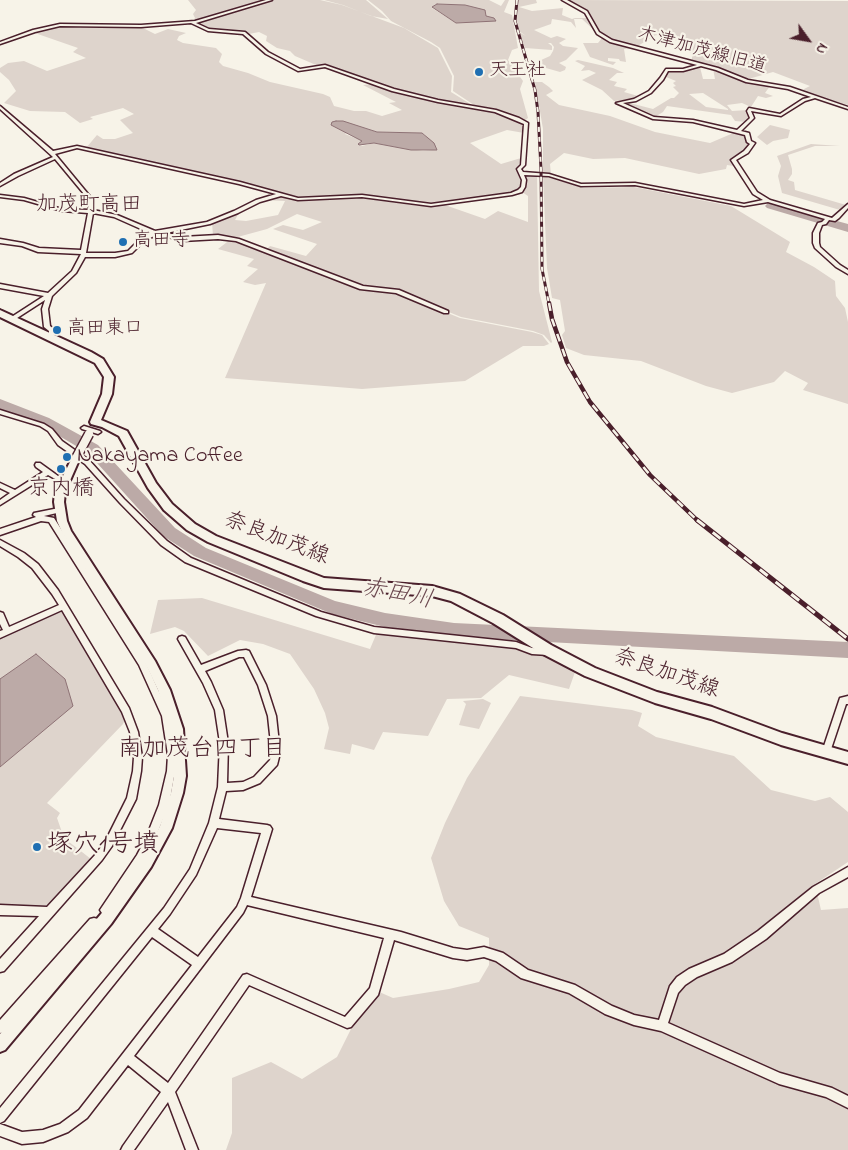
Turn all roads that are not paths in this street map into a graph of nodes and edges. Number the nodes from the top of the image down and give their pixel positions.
1 (270, 0) edge
2 (564, 0) edge
3 (191, 22) junction
4 (0, 43) edge
5 (700, 65) junction
6 (814, 97) junction
7 (0, 107) edge
8 (848, 108) edge
9 (739, 131) junction
10 (54, 155) junction
11 (522, 173) junction
12 (0, 184) edge
13 (279, 195) junction
14 (0, 196) edge
15 (768, 201) junction
16 (848, 205) edge
17 (91, 212) junction
18 (827, 221) junction
19 (156, 232) junction
20 (0, 242) edge
21 (83, 253) junction
22 (848, 272) edge
23 (0, 286) edge
24 (49, 295) junction
25 (446, 312) dead end
26 (0, 313) edge
27 (12, 319) junction
28 (51, 337) junction
29 (0, 412) edge
30 (91, 429) junction
31 (38, 465) dead end
32 (48, 472) junction
33 (65, 478) junction
34 (0, 485) edge
35 (15, 493) junction
36 (0, 503) edge
37 (59, 510) junction
38 (0, 528) edge
39 (0, 532) edge
40 (0, 542) edge
41 (63, 606) junction
42 (0, 614) edge
43 (3, 633) edge
44 (182, 639) dead end
45 (549, 650) junction
46 (200, 669) junction
47 (848, 700) edge
48 (826, 752) junction
49 (848, 758) edge
50 (222, 787) junction
51 (214, 823) junction
52 (848, 872) edge
53 (245, 900) junction
54 (0, 910) edge
55 (49, 912) junction
56 (152, 931) junction
57 (390, 935) junction
58 (199, 964) junction
59 (0, 967) edge
60 (662, 1026) junction
61 (0, 1028) edge
62 (0, 1045) edge
63 (128, 1058) junction
64 (169, 1091) junction
65 (848, 1102) edge
66 (0, 1117) edge
67 (0, 1130) edge
68 (127, 1150) edge
69 (192, 1150) edge

1 - 3 street
2 - 5 street, 木津加茂線旧道
3 - 4 street
3 - 11 street
5 - 6 street, 木津加茂線旧道
5 - 9 street
6 - 8 street, 木津加茂線旧道
6 - 9 street
7 - 10 street
9 - 15 street
10 - 12 street
10 - 13 street
10 - 17 street
11 - 13 street
11 - 15 street
13 - 19 street
14 - 17 street
15 - 18 street
16 - 18 street
17 - 19 street
17 - 21 street
18 - 22 street
19 - 21 street
19 - 25 street
20 - 21 street
21 - 24 street
23 - 24 street
24 - 27 street
24 - 28 street
26 - 27 main road
27 - 28 main road
28 - 30 main road
29 - 45 street
30 - 33 street, bridge
30 - 45 main road, 奈良加茂線
31 - 32 street
32 - 33 street
32 - 35 street
33 - 37 street
34 - 35 street
35 - 36 street
37 - 38 street
37 - 62 street
39 - 61 street
40 - 41 street
41 - 43 street
41 - 55 street
42 - 43 street
44 - 46 street
45 - 48 main road, 奈良加茂線
46 - 50 street
46 - 50 street
47 - 48 street
48 - 49 main road, 奈良加茂線
50 - 51 street
51 - 53 street
51 - 56 street
52 - 60 street
53 - 57 street
53 - 58 street
54 - 55 street
55 - 59 street
56 - 58 street
56 - 66 street
57 - 60 street
57 - 64 street
58 - 63 street
60 - 65 street
63 - 64 street
63 - 67 street
64 - 68 street
64 - 69 street

